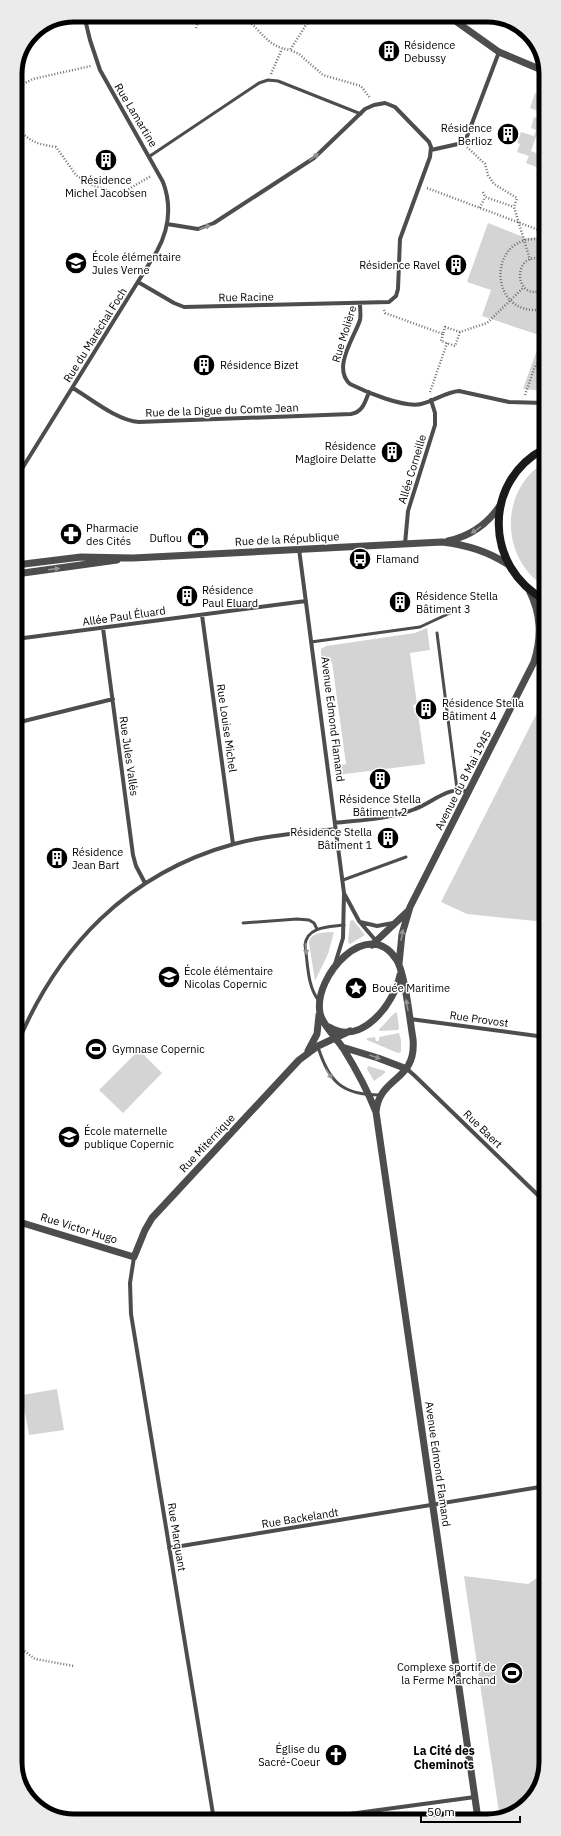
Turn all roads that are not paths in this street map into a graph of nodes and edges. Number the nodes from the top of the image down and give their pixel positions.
1 (86, 22) edge
2 (457, 22) edge
3 (499, 52) junction
4 (539, 69) edge
5 (361, 114) junction
6 (431, 150) junction
7 (150, 156) junction
8 (167, 224) junction
9 (138, 282) junction
10 (360, 304) junction
11 (73, 388) junction
12 (369, 392) junction
13 (431, 400) junction
14 (539, 403) edge
15 (539, 452) edge
16 (22, 470) edge
17 (501, 504) junction
18 (442, 542) junction
19 (405, 544) junction
20 (299, 549) junction
21 (133, 558) junction
22 (22, 564) edge
23 (508, 565) junction
24 (22, 573) edge
25 (529, 590) junction
26 (539, 596) edge
27 (306, 601) junction
28 (450, 613) dead end
29 (202, 615) junction
30 (539, 618) edge
31 (103, 628) junction
32 (437, 633) dead end
33 (22, 638) edge
34 (539, 641) edge
35 (311, 642) junction
36 (539, 656) edge
37 (534, 662) junction
38 (113, 700) junction
39 (22, 722) edge
40 (457, 789) junction
41 (469, 792) junction
42 (335, 823) junction
43 (336, 829) junction
44 (233, 844) junction
45 (406, 857) dead end
46 (343, 880) junction
47 (145, 883) junction
48 (344, 893) junction
49 (410, 907) junction
50 (398, 920) junction
51 (359, 921) junction
52 (243, 923) dead end
53 (344, 925) junction
54 (317, 929) junction
55 (374, 943) junction
56 (400, 966) junction
57 (333, 967) junction
58 (319, 1002) junction
59 (320, 1012) junction
60 (409, 1019) junction
61 (328, 1026) junction
62 (350, 1031) junction
63 (22, 1034) edge
64 (539, 1036) edge
65 (336, 1037) junction
66 (315, 1038) junction
67 (318, 1046) junction
68 (342, 1047) junction
69 (307, 1053) junction
70 (406, 1069) junction
71 (370, 1095) junction
72 (380, 1095) junction
73 (376, 1112) junction
74 (539, 1196) edge
75 (22, 1223) edge
76 (134, 1257) junction
77 (539, 1487) edge
78 (433, 1505) junction
79 (169, 1548) junction
80 (475, 1797) junction
81 (213, 1814) edge
82 (349, 1814) edge
83 (477, 1814) edge

1 - 7 street, Rue Lamartine
2 - 3 street
3 - 4 street
3 - 6 street
5 - 6 street
5 - 7 lane
8 -> 5 street
6 - 10 street, Rue Molière
7 - 8 street, Rue Lamartine
8 - 9 street, Rue du Maréchal Foch
9 - 10 street, Rue Racine
9 - 11 street, Rue du Maréchal Foch
10 - 12 street, Rue Molière
11 - 12 street, Rue de la Digue du Comte Jean
11 - 16 street, Rue du Maréchal Foch
12 - 13 street, Rue Molière
13 - 14 street, Rue Molière
13 - 19 street, Allée Corneille
15 - 17 main road
17 -> 18 street, Rue de la République
17 - 23 main road
18 - 19 street, Rue de la République
18 - 23 street, Rue de la République
19 - 20 street, Rue de la République
20 - 21 street, Rue de la République
20 - 27 street, Avenue Edmond Flamand
21 - 22 street, Rue de la République
24 -> 21 street, Rue de la République
23 - 25 main road
25 - 26 main road
25 - 30 street, Avenue du 8 Mai 1945
27 - 29 street, Allée Paul Éluard
27 - 35 street, Avenue Edmond Flamand
28 - 35 lane
29 - 31 street, Allée Paul Éluard
29 - 44 street, Rue Louise Michel
31 - 33 street, Allée Paul Éluard
31 - 38 street, Rue Jules Vallès
32 - 40 lane
34 - 37 street, Avenue du 8 Mai 1945
35 - 42 street, Avenue Edmond Flamand
36 - 37 street, Avenue du 8 Mai 1945
37 - 41 street, Avenue du 8 Mai 1945
38 - 39 street
38 - 47 street, Rue Jules Vallès
40 - 41 street
40 - 42 street
41 - 49 street, Avenue du 8 Mai 1945
42 - 43 street, Avenue Edmond Flamand
43 - 44 street
43 - 46 street, Avenue Edmond Flamand
44 - 47 street
45 - 46 lane
46 - 48 street, Avenue Edmond Flamand
47 - 63 street
48 - 51 street
48 - 53 street, Avenue Edmond Flamand
49 - 50 street
56 -> 49 street
50 - 51 street
50 - 55 street
51 - 55 street
52 - 54 lane
53 - 54 lane
53 - 57 street, Avenue Edmond Flamand
54 -> 58 lane
55 - 56 street
55 - 57 street
60 -> 56 street
56 - 62 street
57 - 58 street
58 - 59 street
59 - 61 street
59 - 66 street
60 - 64 street, Rue Provost
60 - 70 street
61 - 62 street
61 - 65 street
62 - 65 street
65 - 67 street
65 - 68 street
66 - 67 lane
66 - 69 street
67 - 69 street
67 -> 71 lane
68 -> 70 street
68 - 71 street
69 - 76 street, Rue Miternique
70 - 72 street
70 - 74 street, Rue Baert
71 - 72 lane
71 - 73 street
72 - 73 street
73 - 78 street, Avenue Edmond Flamand
75 - 76 street, Rue Victor Hugo
76 - 79 street, Rue Marquant
77 - 78 street, Rue Backelandt
78 - 79 street, Rue Backelandt
78 - 80 street, Avenue Edmond Flamand
79 - 81 street, Rue Marquant
80 - 82 street
80 - 83 street, Avenue Edmond Flamand

